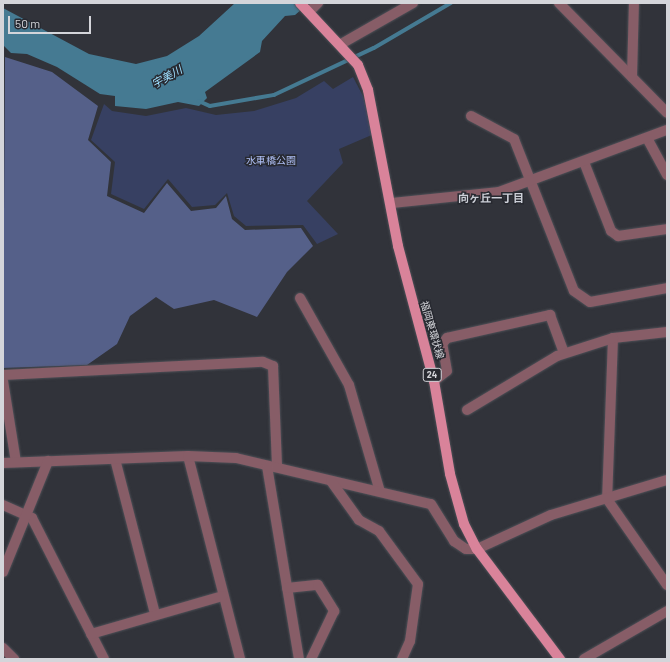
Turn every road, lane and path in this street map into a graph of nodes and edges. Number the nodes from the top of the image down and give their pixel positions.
1 (318, 3) edge
2 (413, 3) edge
3 (559, 3) edge
4 (634, 3) edge
5 (305, 8) edge
6 (343, 47) junction
7 (632, 77) junction
8 (667, 113) edge
9 (471, 116) dead end
10 (667, 130) edge
11 (647, 138) junction
12 (584, 162) junction
13 (667, 175) edge
14 (531, 183) junction
15 (392, 203) junction
16 (667, 229) edge
17 (667, 288) edge
18 (300, 298) dead end
19 (667, 332) edge
20 (614, 338) junction
21 (564, 353) junction
22 (3, 375) edge
23 (3, 381) edge
24 (434, 381) junction
25 (467, 410) dead end
26 (188, 456) junction
27 (115, 459) junction
28 (48, 461) junction
29 (16, 462) junction
30 (3, 463) edge
31 (272, 466) junction
32 (667, 480) edge
33 (332, 481) junction
34 (380, 492) junction
35 (607, 499) junction
36 (3, 505) edge
37 (26, 516) junction
38 (477, 549) junction
39 (4, 565) edge
40 (667, 585) edge
41 (287, 588) junction
42 (223, 596) junction
43 (667, 611) edge
44 (155, 614) junction
45 (91, 634) junction
46 (3, 648) edge
47 (14, 659) edge
48 (104, 659) edge
49 (240, 659) edge
50 (298, 659) edge
51 (311, 659) edge
52 (402, 659) edge
53 (560, 659) edge
54 (584, 659) edge

1 - 5 street
2 - 6 street
3 - 7 street
4 - 7 street
5 - 6 main road, 福岡東環状線 / 24
6 - 15 main road, 福岡東環状線 / 24
7 - 8 street
9 - 14 street
10 - 11 street
11 - 12 street
11 - 13 street
12 - 14 street
12 - 16 street
14 - 15 street
14 - 17 street
15 - 24 main road, 福岡東環状線 / 24
18 - 34 street
19 - 20 street
20 - 21 street
20 - 35 street
21 - 24 street
21 - 25 street
22 - 31 street
23 - 29 street
24 - 38 main road, 福岡東環状線 / 24
26 - 27 street
26 - 31 street
26 - 42 street
27 - 28 street
27 - 44 street
28 - 29 street
28 - 37 street
29 - 30 street
31 - 33 street
31 - 41 street
32 - 35 street
33 - 34 street
33 - 52 street
34 - 38 street
35 - 38 street
35 - 40 street
36 - 37 street
37 - 39 street
37 - 45 street
38 - 53 main road, 福岡東環状線 / 24
41 - 50 street
41 - 51 street
42 - 44 street
42 - 49 street
43 - 54 street
44 - 45 street
45 - 48 street
46 - 47 street

